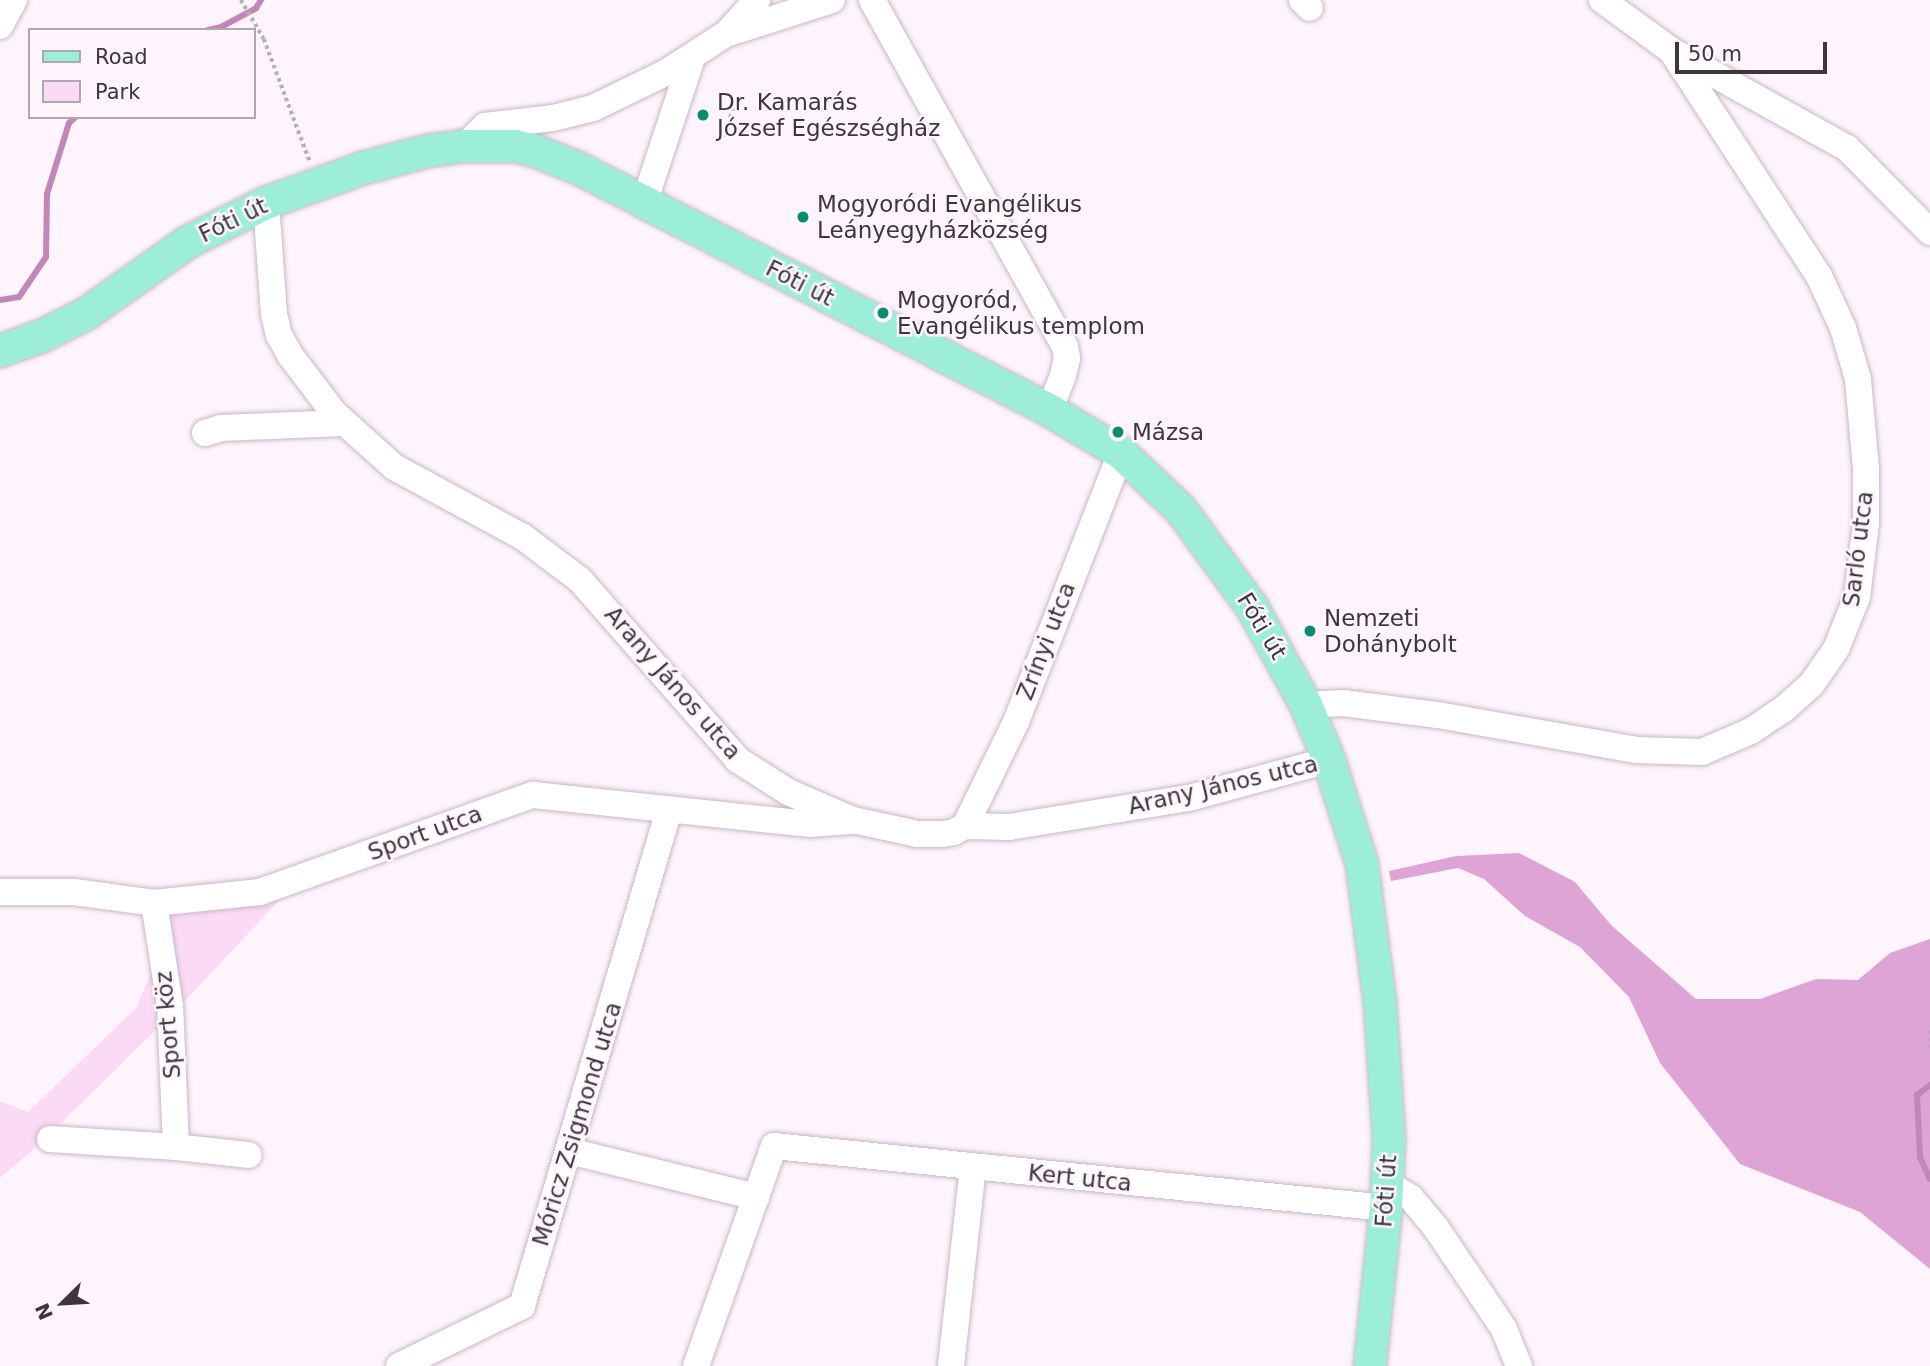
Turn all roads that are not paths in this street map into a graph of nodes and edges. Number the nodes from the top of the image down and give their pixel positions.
1 (14, 0) edge
2 (757, 0) edge
3 (832, 0) edge
4 (872, 0) edge
5 (1602, 0) edge
6 (0, 26) edge
7 (727, 33) junction
8 (1672, 51) junction
9 (692, 58) junction
10 (465, 146) junction
11 (644, 202) junction
12 (266, 203) junction
13 (1930, 232) edge
14 (0, 351) edge
15 (1049, 410) junction
16 (344, 423) junction
17 (205, 433) dead end
18 (1121, 453) junction
19 (1306, 705) junction
20 (1329, 760) junction
21 (669, 810) junction
22 (853, 820) junction
23 (965, 826) junction
24 (0, 892) edge
25 (154, 903) junction
26 (50, 1139) dead end
27 (176, 1147) junction
28 (569, 1151) junction
29 (249, 1155) dead end
30 (973, 1167) junction
31 (1387, 1196) junction
32 (756, 1197) junction
33 (399, 1366) edge
34 (696, 1366) edge
35 (951, 1366) edge
36 (1370, 1366) edge
37 (1518, 1366) edge

1 - 6 street
2 - 7 street
3 - 7 street
4 - 15 street
5 - 8 street
7 - 9 street
8 - 13 street
8 - 19 street, Sarló utca
9 - 10 street
9 - 11 street
10 - 11 main road, Fóti út
10 - 12 main road, Fóti út
11 - 15 main road, Fóti út
12 - 14 main road, Fóti út
12 - 16 street, Arany János utca
15 - 18 main road, Fóti út
16 - 17 street
16 - 22 street, Arany János utca
18 - 19 main road, Fóti út
18 - 23 street, Zrínyi utca
19 - 20 main road, Fóti út
20 - 23 street, Arany János utca
20 - 31 main road, Fóti út
21 - 22 street, Sport utca
21 - 25 street, Sport utca
21 - 28 street, Móricz Zsigmond utca
22 - 23 street, Arany János utca
24 - 25 street, Sport utca
25 - 27 street, Sport köz
26 - 27 street
27 - 29 street
28 - 32 street
28 - 33 street, Móricz Zsigmond utca
30 - 31 street, Kert utca
30 - 32 street, Kert utca
30 - 35 street
31 - 36 main road, Fóti út
31 - 37 street
32 - 34 street

